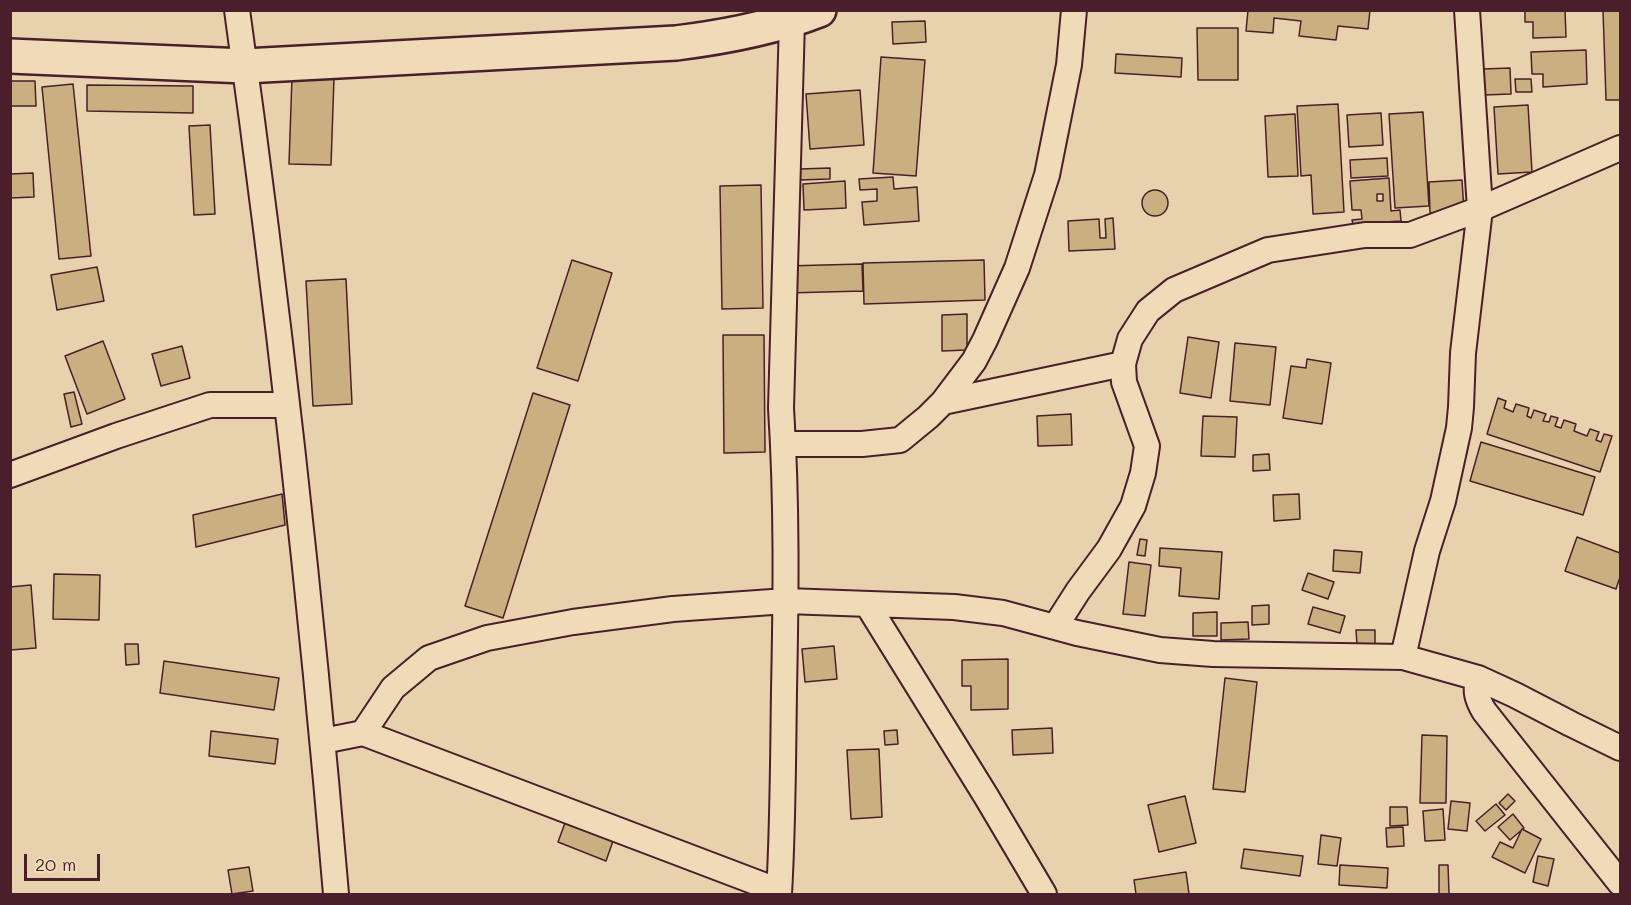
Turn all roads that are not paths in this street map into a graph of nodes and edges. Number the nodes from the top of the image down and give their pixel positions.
1 (237, 10) edge
2 (1074, 10) edge
3 (1467, 10) edge
4 (805, 16) edge
5 (15, 59) edge
6 (245, 66) junction
7 (1620, 148) edge
8 (1480, 209) junction
9 (1124, 364) junction
10 (943, 402) junction
11 (287, 405) junction
12 (783, 444) junction
13 (10, 475) edge
14 (786, 601) junction
15 (867, 604) junction
16 (1056, 627) junction
17 (1403, 657) junction
18 (1478, 678) junction
19 (363, 734) junction
20 (323, 741) junction
21 (1620, 748) edge
22 (1620, 883) edge
23 (779, 893) edge
24 (336, 894) edge
25 (1044, 894) edge

1 - 6 street
2 - 10 street
3 - 8 street
4 - 6 main road
4 - 12 street
5 - 6 main road
6 - 11 street
7 - 8 street
8 - 9 street
8 - 17 street
9 - 10 street
9 - 16 street
10 - 12 street
11 - 13 street
11 - 20 street
12 - 14 street
14 - 15 street
14 - 19 street
14 - 23 street
15 - 16 street
15 - 25 street
16 - 17 street
17 - 18 street
18 - 21 street
18 - 22 street
19 - 20 street
19 - 23 street
20 - 24 street

